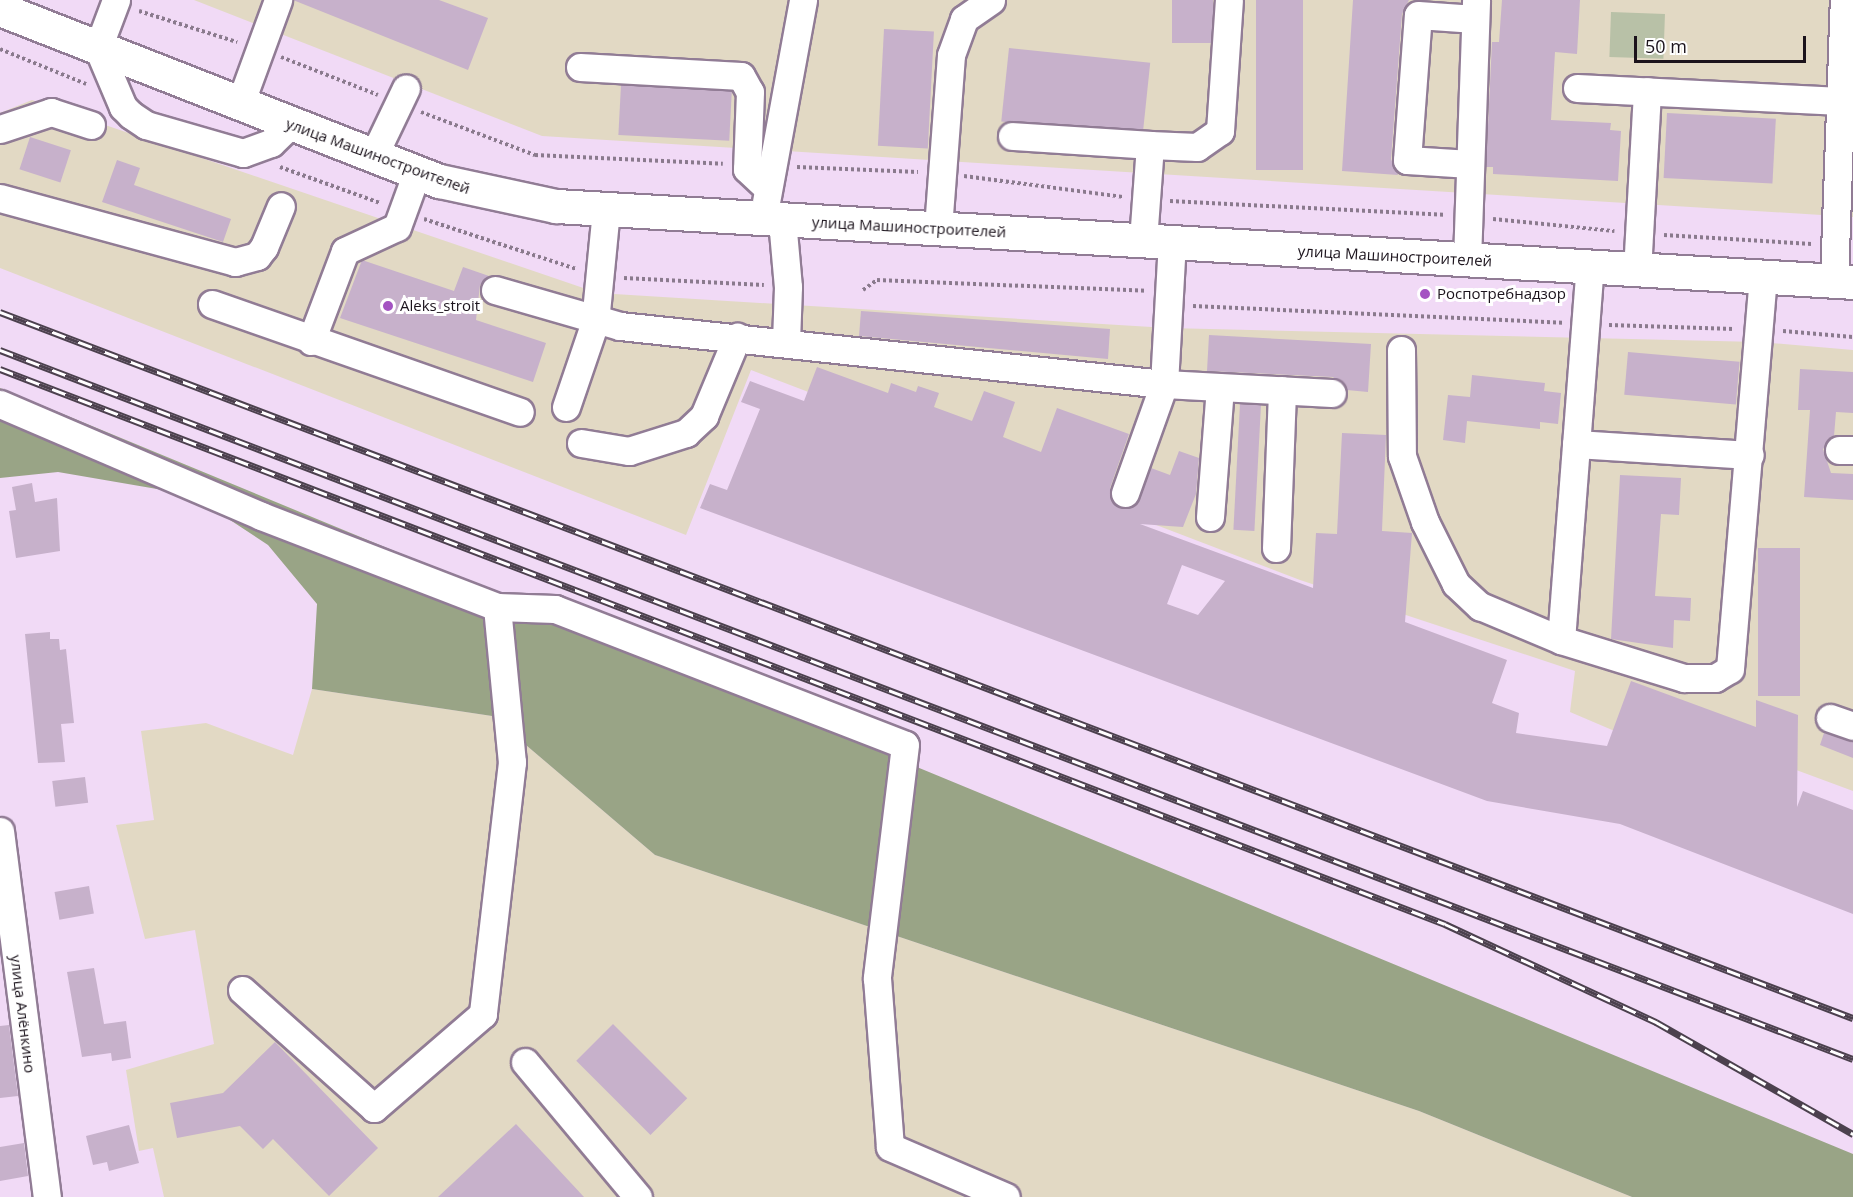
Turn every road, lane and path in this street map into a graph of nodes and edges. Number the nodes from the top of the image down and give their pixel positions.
1 (116, 0) edge
2 (278, 0) edge
3 (803, 0) edge
4 (991, 0) edge
5 (1229, 0) edge
6 (1844, 0) edge
7 (10, 8) edge
8 (1476, 10) edge
9 (98, 48) junction
10 (0, 49) edge
11 (580, 67) dead end
12 (406, 88) dead end
13 (1577, 88) dead end
14 (1647, 91) junction
15 (117, 96) junction
16 (1847, 96) edge
17 (240, 104) junction
18 (291, 124) junction
19 (91, 125) dead end
20 (0, 129) edge
21 (1012, 136) dead end
22 (1150, 145) junction
23 (243, 153) junction
24 (373, 157) junction
25 (1470, 164) junction
26 (417, 172) junction
27 (766, 186) junction
28 (0, 198) edge
29 (281, 206) dead end
30 (606, 209) junction
31 (402, 212) junction
32 (774, 219) junction
33 (938, 228) junction
34 (1158, 241) junction
35 (1467, 260) junction
36 (1590, 267) junction
37 (1636, 271) junction
38 (599, 277) junction
39 (1763, 277) junction
40 (1844, 282) edge
41 (788, 286) junction
42 (495, 290) dead end
43 (863, 290) dead end
44 (212, 304) dead end
45 (1169, 305) junction
46 (595, 322) junction
47 (1586, 324) junction
48 (1760, 330) junction
49 (737, 336) junction
50 (1853, 337) edge
51 (311, 341) junction
52 (786, 341) junction
53 (1401, 350) dead end
54 (1164, 384) junction
55 (1220, 387) junction
56 (1282, 390) junction
57 (1332, 393) dead end
58 (0, 404) edge
59 (566, 407) dead end
60 (520, 412) dead end
61 (581, 443) dead end
62 (1576, 444) junction
63 (1750, 455) junction
64 (1125, 493) dead end
65 (1210, 518) dead end
66 (1276, 548) dead end
67 (497, 607) junction
68 (1561, 640) junction
69 (0, 831) edge
70 (243, 990) dead end
71 (525, 1062) dead end
72 (47, 1197) edge
73 (638, 1197) edge
74 (1006, 1197) edge

1 - 9 street
2 - 17 street
3 - 27 street
4 - 33 street
5 - 22 street
6 - 16 street
7 - 9 main road, улица Машиностроителей
8 - 25 street
8 - 25 street
9 - 15 street
9 - 17 main road, улица Машиностроителей
10 - 15 path
11 - 27 street
12 - 24 street
13 - 14 street
14 - 16 street
14 - 37 street
15 - 23 street
16 - 40 street
17 - 18 main road, улица Машиностроителей
18 - 23 street
18 - 24 main road, улица Машиностроителей
19 - 20 street
21 - 22 street
22 - 34 street
23 - 31 path
24 - 26 main road, улица Машиностроителей
25 - 35 street
26 - 30 main road, улица Машиностроителей
26 - 31 street
27 - 32 street
28 - 29 street
30 - 32 main road, улица Машиностроителей
30 - 38 street
31 - 38 path
31 - 51 street
32 - 33 main road, улица Машиностроителей
32 - 41 street
33 - 34 main road, улица Машиностроителей
34 - 35 main road, улица Машиностроителей
34 - 45 street
35 - 36 main road, улица Машиностроителей
36 - 37 main road, улица Машиностроителей
36 - 47 street
37 - 39 main road, улица Машиностроителей
38 - 41 path
38 - 46 street
39 - 40 main road, улица Машиностроителей
39 - 48 street
41 - 52 street
42 - 46 street
43 - 45 path
44 - 51 street
45 - 47 path
45 - 54 street
46 - 49 street
46 - 59 street
47 - 48 path
47 - 62 street
48 - 50 path
48 - 63 street
49 - 52 street
49 - 61 street
51 - 60 street
52 - 54 street
53 - 68 street
54 - 55 street
54 - 64 street
55 - 56 street
55 - 65 street
56 - 57 street
56 - 66 street
58 - 67 street
62 - 63 street
62 - 68 street
63 - 68 street
67 - 70 street
67 - 74 street
69 - 72 street, улица Алёнкино
71 - 73 street

